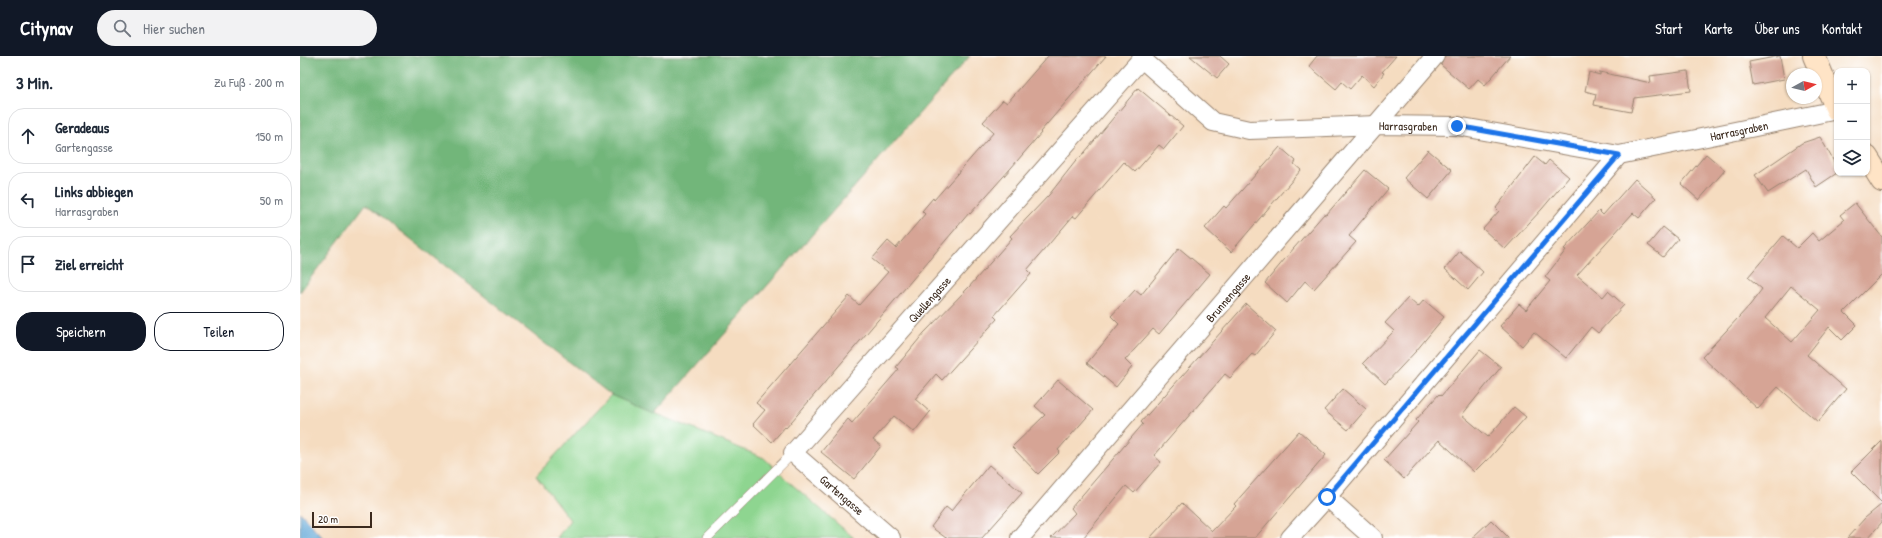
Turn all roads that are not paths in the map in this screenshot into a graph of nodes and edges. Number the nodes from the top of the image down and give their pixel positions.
1 (1435, 56) edge
2 (1814, 56) edge
3 (1143, 58) edge
4 (1834, 104) edge
5 (1834, 111) edge
6 (1377, 124) junction
7 (1619, 155) junction
8 (1870, 162) edge
9 (1882, 181) edge
10 (793, 453) junction
11 (1327, 497) junction
12 (708, 538) edge
13 (891, 538) edge
14 (1020, 538) edge
15 (1290, 538) edge
16 (1373, 538) edge

1 - 6 street, Brunnengasse
2 - 4 street
3 - 6 street, Harrasgraben
3 - 10 street, Quellengasse
5 - 7 street, Harrasgraben
6 - 7 street, Harrasgraben
6 - 14 street, Brunnengasse
7 - 11 street
8 - 9 street
10 - 12 lane, Quellengasse
10 - 13 street, Gartengasse
11 - 15 street
11 - 16 street

